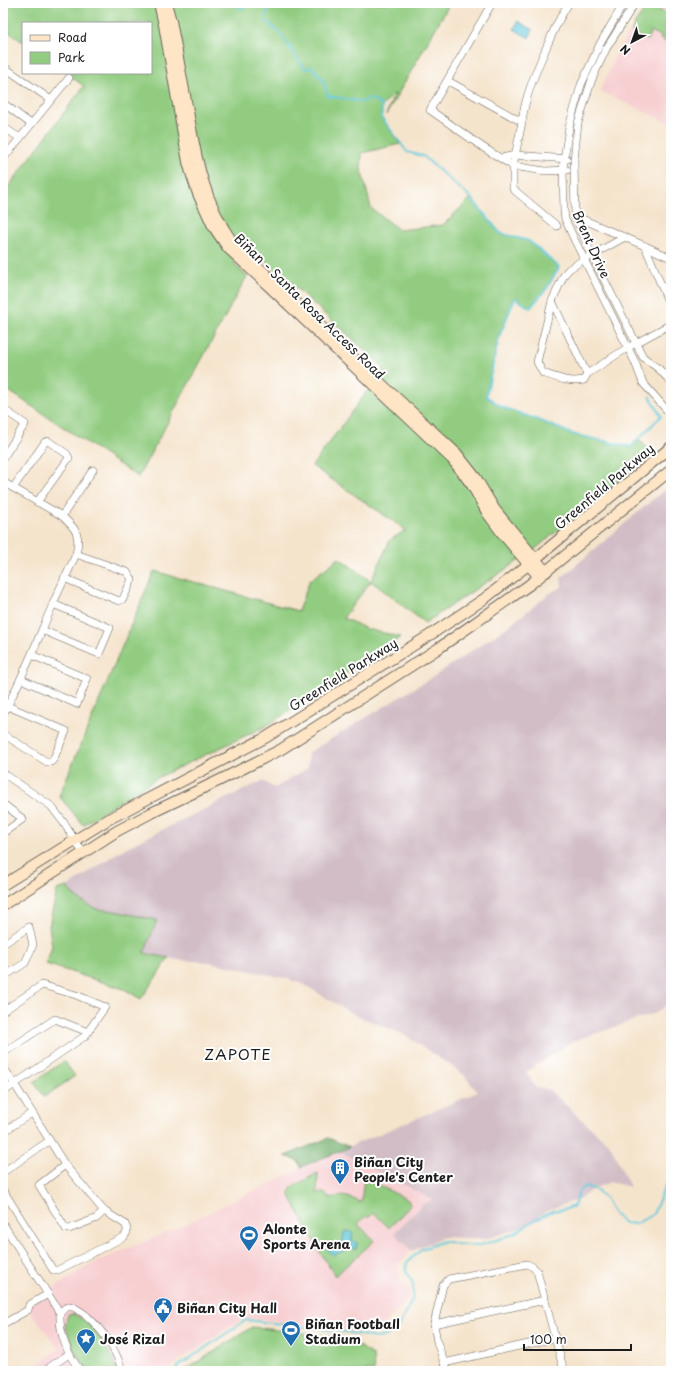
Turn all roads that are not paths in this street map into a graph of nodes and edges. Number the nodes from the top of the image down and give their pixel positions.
1 (159, 3) edge
2 (166, 3) edge
3 (492, 3) edge
4 (569, 3) edge
5 (624, 3) edge
6 (635, 3) edge
7 (168, 24) junction
8 (603, 46) junction
9 (4, 67) dead end
10 (69, 78) dead end
11 (448, 81) junction
12 (51, 100) junction
13 (3, 103) edge
14 (522, 122) junction
15 (31, 124) junction
16 (3, 127) edge
17 (20, 138) junction
18 (515, 155) junction
19 (3, 158) edge
20 (502, 158) junction
21 (564, 159) junction
22 (574, 160) junction
23 (514, 166) junction
24 (563, 170) junction
25 (573, 171) junction
26 (575, 216) junction
27 (557, 226) dead end
28 (625, 237) junction
29 (645, 246) junction
30 (592, 255) junction
31 (671, 258) edge
32 (583, 260) junction
33 (552, 302) junction
34 (671, 309) edge
35 (671, 324) edge
36 (636, 343) junction
37 (628, 348) junction
38 (587, 374) junction
39 (671, 382) edge
40 (3, 409) edge
41 (669, 410) edge
42 (671, 447) edge
43 (3, 458) edge
44 (93, 470) dead end
45 (671, 470) edge
46 (635, 476) junction
47 (657, 481) junction
48 (3, 482) edge
49 (13, 488) junction
50 (36, 502) junction
51 (62, 516) junction
52 (76, 554) junction
53 (532, 562) junction
54 (542, 575) junction
55 (64, 578) junction
56 (53, 604) junction
57 (42, 630) junction
58 (32, 655) junction
59 (21, 679) junction
60 (5, 705) edge
61 (3, 714) edge
62 (3, 734) edge
63 (3, 773) edge
64 (174, 785) junction
65 (181, 799) junction
66 (3, 804) edge
67 (3, 833) edge
68 (74, 840) junction
69 (83, 853) junction
70 (3, 885) edge
71 (3, 905) edge
72 (3, 944) edge
73 (3, 977) edge
74 (3, 1011) edge
75 (88, 1032) junction
76 (3, 1053) edge
77 (3, 1066) edge
78 (15, 1085) junction
79 (3, 1092) edge
80 (32, 1113) junction
81 (3, 1132) edge
82 (49, 1141) junction
83 (65, 1165) junction
84 (3, 1172) edge
85 (3, 1190) edge
86 (104, 1211) junction
87 (3, 1224) edge
88 (48, 1294) junction
89 (545, 1300) junction
90 (60, 1313) junction
91 (3, 1324) edge
92 (434, 1324) junction
93 (555, 1338) junction
94 (70, 1354) junction
95 (444, 1363) junction
96 (44, 1371) edge
97 (81, 1371) edge
98 (122, 1371) edge
99 (446, 1371) edge
100 (564, 1371) edge

1 - 7 main road, Biñan - Santa Rosa Access Road
2 - 7 main road, Biñan - Santa Rosa Access Road
3 - 11 street
4 - 14 street
5 - 8 street, Brent Drive
6 - 8 street, Brent Drive
7 - 53 main road, Biñan - Santa Rosa Access Road
8 - 21 street, Brent Drive
8 - 22 street, Brent Drive
9 - 12 street
10 - 12 street
11 - 14 street
11 - 20 street
12 - 15 street
13 - 15 street
14 - 18 street
15 - 17 street
16 - 17 street
17 - 19 street
18 - 20 street
18 - 21 street
18 - 23 street
20 - 23 street
21 - 22 street
21 - 24 street, Brent Drive
22 - 25 street, Brent Drive
23 - 24 street
23 - 27 street
24 - 25 street
24 - 32 street, Brent Drive
25 - 26 street, Brent Drive
26 - 28 street
26 - 30 street, Brent Drive
28 - 29 street
28 - 30 street
29 - 31 street
29 - 34 street
30 - 32 street
30 - 36 street, Brent Drive
32 - 33 street
32 - 37 street, Brent Drive
33 - 38 street
33 - 38 street
35 - 36 street
36 - 37 street
36 - 39 street, Brent Drive
37 - 38 street
37 - 41 street, Brent Drive
40 - 43 street
42 - 46 main road, Greenfield Parkway
44 - 51 street
45 - 47 main road
46 - 47 main road
46 - 53 main road, Greenfield Parkway
47 - 54 main road
48 - 49 street
49 - 50 street
49 - 50 street
50 - 51 street
51 - 52 street
52 - 55 street
52 - 55 street
53 - 54 main road, Biñan - Santa Rosa Access Road
53 - 64 main road, Greenfield Parkway
54 - 65 main road
55 - 56 street
56 - 57 street
56 - 57 street
57 - 58 street
58 - 59 street
58 - 59 street
59 - 60 street
60 - 61 street
60 - 62 street
63 - 68 street
64 - 65 main road
64 - 68 main road, Greenfield Parkway
65 - 69 main road
66 - 67 street
68 - 69 street
68 - 70 main road, Greenfield Parkway
69 - 71 main road
72 - 73 street
74 - 75 street
75 - 76 street
75 - 78 street
77 - 78 street
78 - 79 street
78 - 80 street
80 - 81 street
80 - 82 street
82 - 83 street
82 - 84 street
83 - 86 street
83 - 86 street
85 - 86 street
87 - 88 street
88 - 90 street
88 - 91 street
89 - 92 street
89 - 92 street
89 - 93 street
90 - 94 street
90 - 98 street
92 - 95 street
93 - 95 street
93 - 100 street
94 - 96 street
94 - 97 street
95 - 99 street

